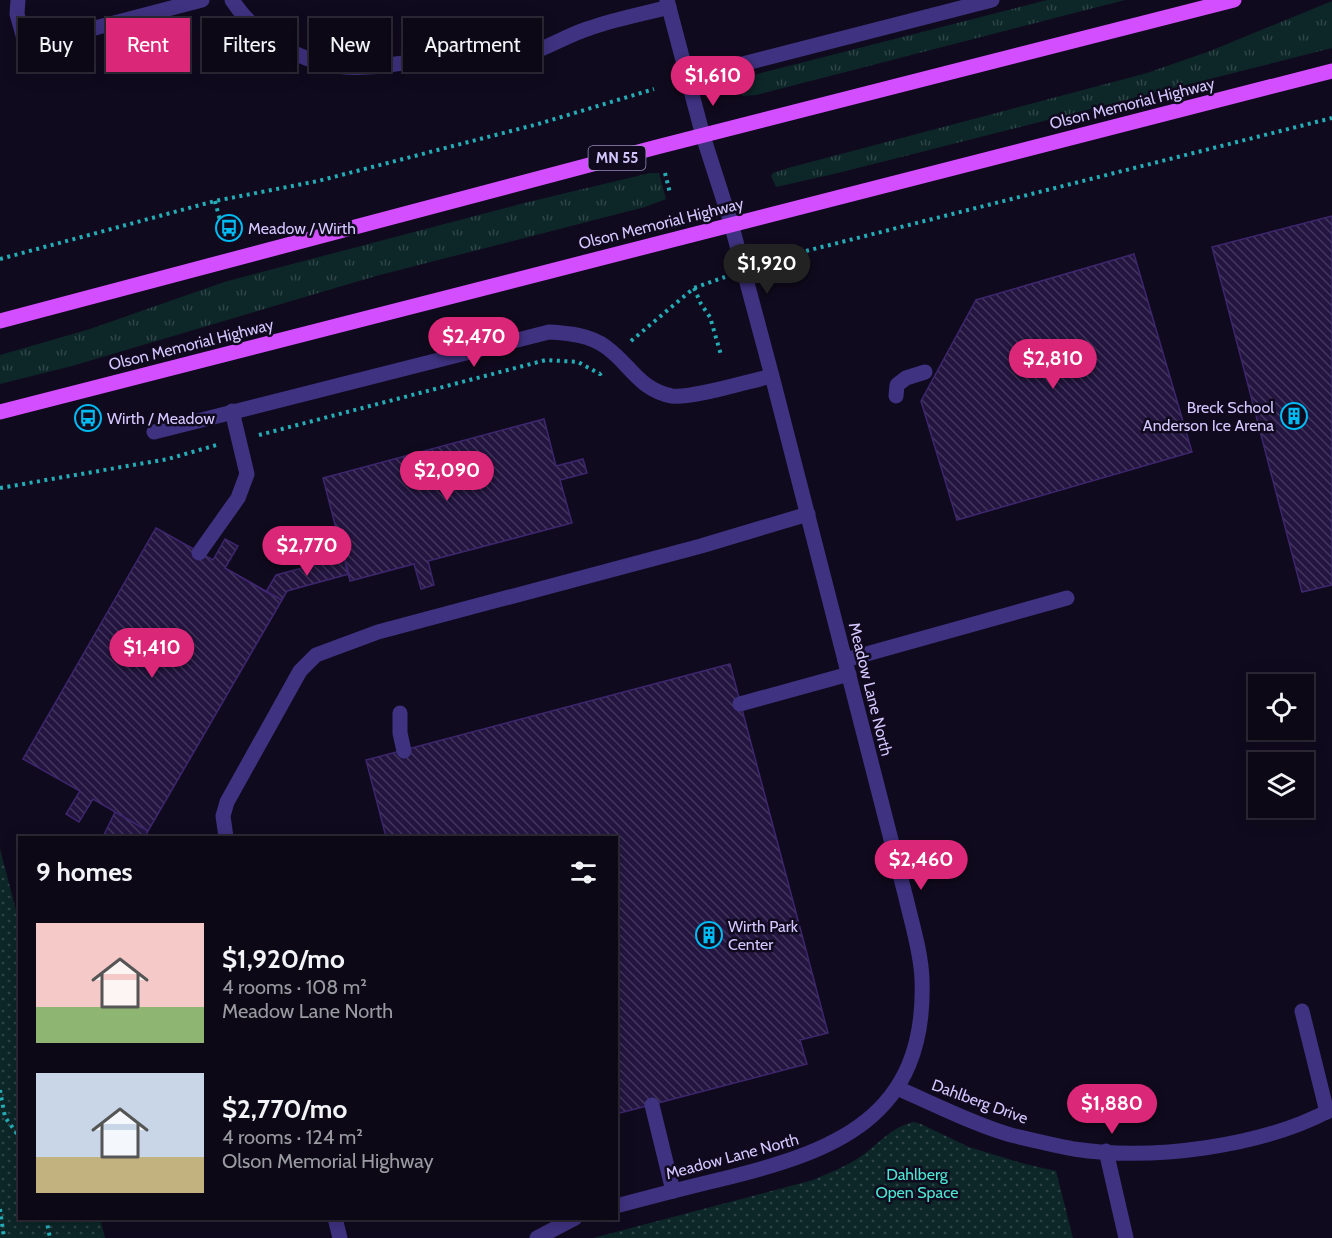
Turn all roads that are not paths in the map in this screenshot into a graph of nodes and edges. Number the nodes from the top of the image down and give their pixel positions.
1 (18, 0) edge
2 (202, 0) edge
3 (232, 0) edge
4 (992, 0) edge
5 (1234, 0) edge
6 (668, 3) edge
7 (1332, 70) edge
8 (688, 78) junction
9 (703, 136) junction
10 (731, 223) junction
11 (0, 321) edge
12 (925, 372) dead end
13 (772, 376) junction
14 (896, 396) dead end
15 (232, 411) junction
16 (0, 412) edge
17 (154, 432) dead end
18 (808, 514) junction
19 (200, 553) dead end
20 (1067, 598) dead end
21 (847, 667) junction
22 (740, 704) dead end
23 (399, 713) dead end
24 (404, 751) dead end
25 (226, 836) edge
26 (1302, 1011) dead end
27 (897, 1088) junction
28 (652, 1105) dead end
29 (1329, 1110) edge
30 (1106, 1151) junction
31 (673, 1191) junction
32 (618, 1205) edge
33 (336, 1220) edge
34 (571, 1220) edge
35 (340, 1238) edge
36 (537, 1238) edge
37 (1126, 1238) edge

1 - 2 street
3 - 6 street
4 - 8 street
5 - 9 main road, MN 55
6 - 8 street, Meadow Lane North
7 - 10 main road, Olson Memorial Highway
8 - 9 street, Meadow Lane North
9 - 10 street, Meadow Lane North
9 - 11 main road, MN 55
10 - 13 street, Meadow Lane North
10 - 16 main road, Olson Memorial Highway
12 - 14 street
13 - 15 street
13 - 18 street, Meadow Lane North
15 - 17 street
15 - 19 street
18 - 21 street, Meadow Lane North
18 - 25 street
20 - 21 street
21 - 22 street
21 - 27 street, Meadow Lane North
23 - 24 street
26 - 29 street
27 - 30 street, Dahlberg Drive
27 - 31 street, Meadow Lane North
28 - 31 street
29 - 30 street, Dahlberg Drive
30 - 37 street
31 - 32 street, Meadow Lane North
33 - 35 street
34 - 36 street

